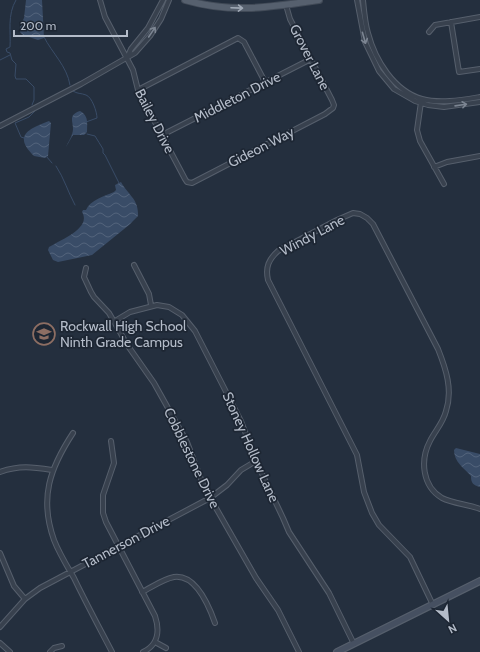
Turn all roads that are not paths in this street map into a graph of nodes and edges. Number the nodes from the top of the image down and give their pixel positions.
1 (100, 0) edge
2 (163, 0) edge
3 (169, 0) edge
4 (185, 0) edge
5 (320, 0) edge
6 (357, 0) edge
7 (363, 0) edge
8 (286, 5) junction
9 (480, 17) edge
10 (451, 22) junction
11 (430, 32) dead end
12 (126, 58) junction
13 (311, 59) junction
14 (480, 69) edge
15 (265, 82) junction
16 (138, 90) junction
17 (480, 97) edge
18 (422, 101) junction
19 (480, 102) edge
20 (333, 108) joint
21 (0, 126) edge
22 (162, 135) junction
23 (480, 156) edge
24 (434, 167) junction
25 (188, 182) joint
26 (444, 184) dead end
27 (134, 265) dead end
28 (86, 268) dead end
29 (151, 306) junction
30 (114, 321) junction
31 (74, 433) dead end
32 (111, 441) dead end
33 (256, 461) junction
34 (52, 470) junction
35 (0, 472) edge
36 (210, 498) junction
37 (480, 509) edge
38 (119, 546) junction
39 (0, 553) edge
40 (70, 572) junction
41 (480, 581) edge
42 (142, 592) junction
43 (25, 599) junction
44 (433, 605) junction
45 (215, 623) dead end
46 (0, 627) edge
47 (155, 642) junction
48 (0, 643) edge
49 (354, 644) junction
50 (62, 646) dead end
51 (166, 648) dead end
52 (10, 652) edge
53 (50, 652) edge
54 (112, 652) edge
55 (143, 652) edge
56 (300, 652) edge
57 (337, 652) edge

1 - 12 street, Bailey Drive
2 - 12 street
12 -> 3 street
4 -> 8 main road
5 - 8 main road
6 -> 18 street
7 - 18 street
8 - 13 street, Grover Lane
9 - 10 street
10 - 11 street
10 - 14 street
12 - 16 street, Bailey Drive
12 - 21 street
13 - 15 street, Middleton Drive
13 - 20 street, Grover Lane
15 - 16 street
15 - 22 street, Middleton Drive
16 - 22 street, Bailey Drive
17 - 18 street
18 -> 19 street
18 - 24 street
20 - 25 street, Gideon Way
22 - 25 street, Bailey Drive
23 - 24 street
24 - 26 street
27 - 29 street
28 - 30 street, Cobblestone Drive
29 - 30 street, Stoney Hollow Lane
29 - 33 street, Stoney Hollow Lane
30 - 36 street, Cobblestone Drive
31 - 34 street
32 - 38 street
33 - 36 street, Tannerson Drive
33 - 49 street, Stoney Hollow Lane
34 - 35 street
34 - 40 street
36 - 38 street, Tannerson Drive
36 - 56 street, Cobblestone Drive
37 - 44 street, Windy Lane
38 - 40 street, Tannerson Drive
38 - 42 street
39 - 43 street
40 - 43 street, Tannerson Drive
40 - 54 street
41 - 44 main road
42 - 45 street
42 - 47 street
43 - 46 street, Tannerson Drive
44 - 49 main road
47 - 51 street
47 - 55 street
48 - 52 street
49 - 57 main road
50 - 53 street

